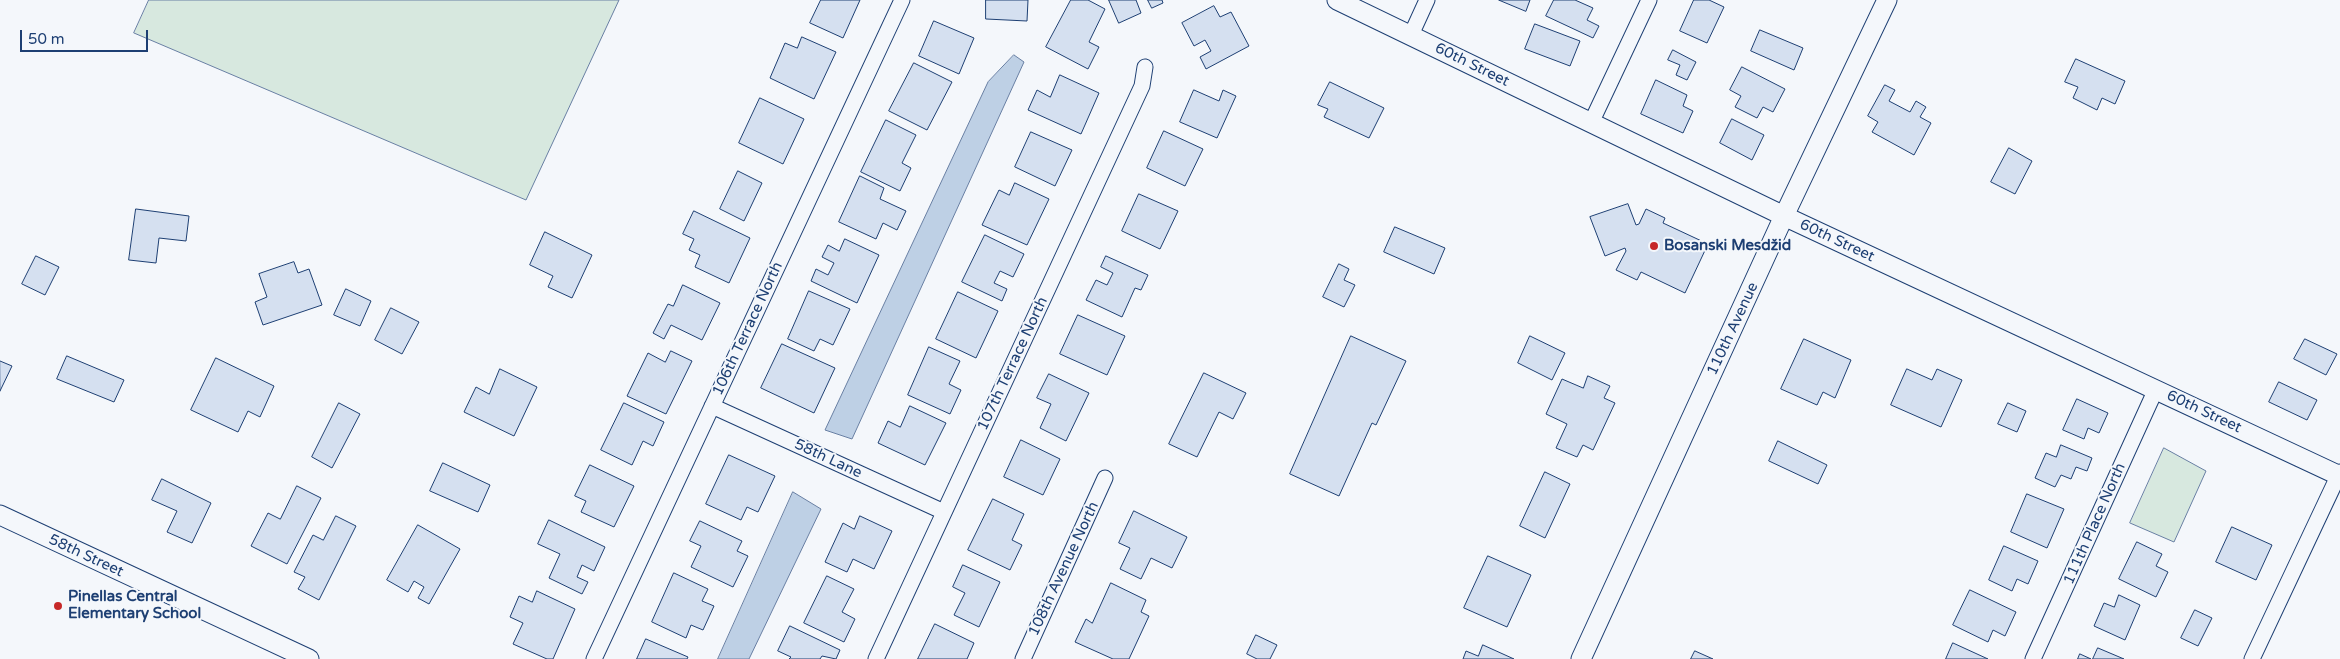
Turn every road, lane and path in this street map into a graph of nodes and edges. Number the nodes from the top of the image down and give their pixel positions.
1 (902, 0) edge
2 (1337, 0) edge
3 (1427, 0) edge
4 (1648, 0) edge
5 (1887, 0) edge
6 (1411, 35) junction
7 (1145, 67) dead end
8 (1591, 123) junction
9 (1784, 216) junction
10 (2156, 389) junction
11 (712, 406) junction
12 (2339, 475) edge
13 (1105, 478) dead end
14 (944, 512) junction
15 (0, 515) edge
16 (309, 659) edge
17 (594, 659) edge
18 (876, 659) edge
19 (1023, 659) edge
20 (1581, 659) edge
21 (2034, 659) edge
22 (2252, 659) edge

1 - 11 street, 106th Terrace North
2 - 6 street, 60th Street
3 - 6 street
4 - 8 street
5 - 9 street, 110th Avenue
6 - 8 street, 60th Street
7 - 14 street, 107th Terrace North
8 - 9 street, 60th Street
9 - 10 street, 60th Street
9 - 20 street, 110th Avenue
10 - 12 street, 60th Street
10 - 21 street, 111th Place North
11 - 14 street, 58th Lane
11 - 17 street, 106th Terrace North
12 - 22 street
13 - 19 street, 108th Avenue North
14 - 18 street, 107th Terrace North
15 - 16 street, 58th Street

